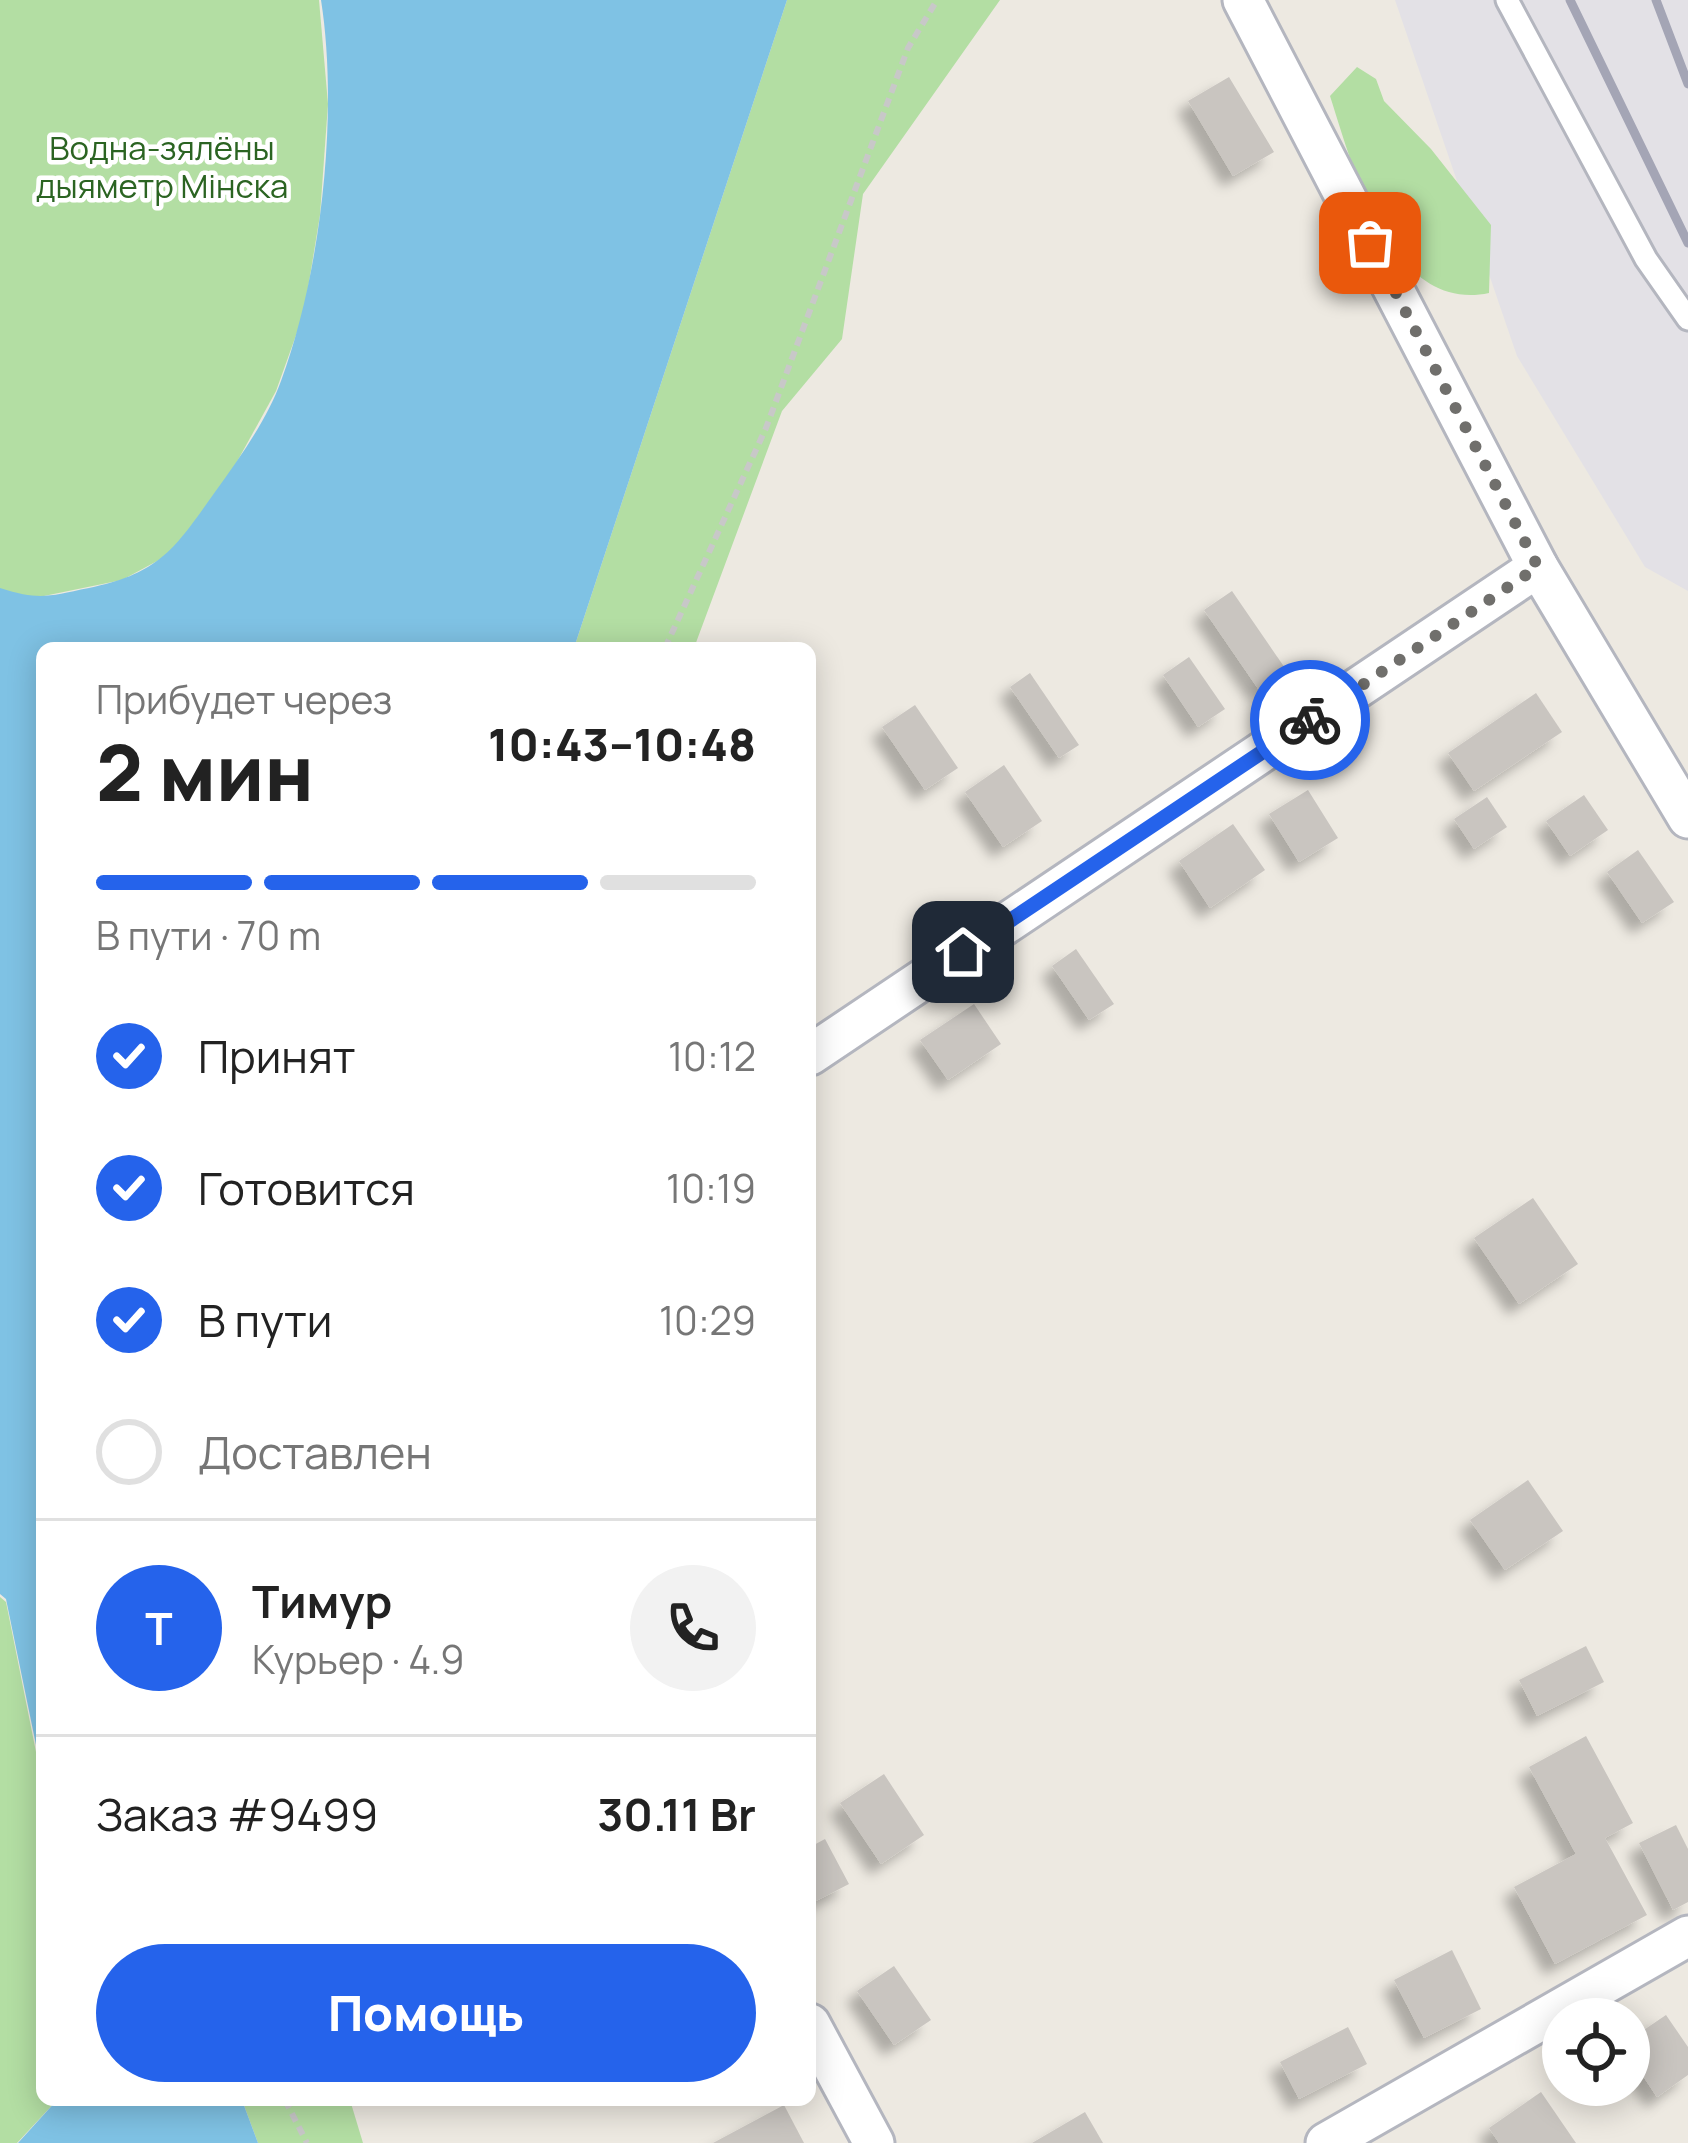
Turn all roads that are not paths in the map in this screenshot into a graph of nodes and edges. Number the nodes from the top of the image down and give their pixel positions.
1 (1243, 0) edge
2 (1507, 0) edge
3 (1688, 319) edge
4 (1538, 567) junction
5 (1685, 804) edge
6 (816, 1051) edge
7 (1688, 1936) edge
8 (816, 2035) edge
9 (874, 2143) edge
10 (1326, 2143) edge

1 - 4 street
2 - 3 lane
4 - 5 street
4 - 6 street
7 - 10 street
8 - 9 street

